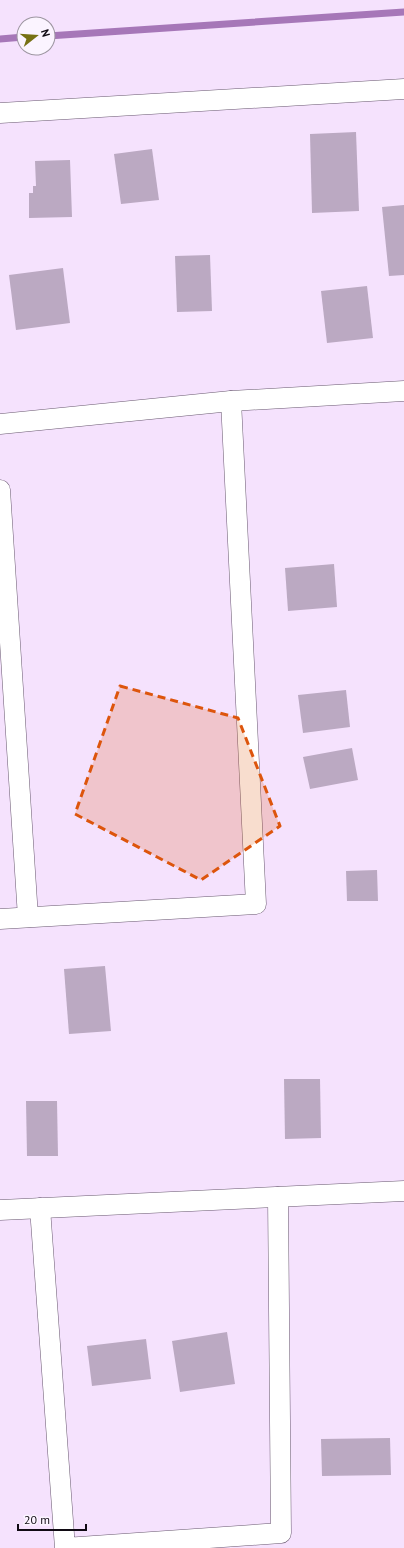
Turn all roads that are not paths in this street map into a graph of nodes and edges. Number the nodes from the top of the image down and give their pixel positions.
1 (404, 89) edge
2 (0, 112) edge
3 (404, 391) edge
4 (231, 401) junction
5 (0, 424) edge
6 (0, 490) edge
7 (28, 918) junction
8 (0, 919) edge
9 (404, 1191) edge
10 (278, 1197) junction
11 (40, 1208) junction
12 (0, 1210) edge

1 - 2 street
3 - 4 street
4 - 5 street
4 - 7 street
6 - 7 street
7 - 8 street
9 - 10 street
10 - 11 street
10 - 11 street
11 - 12 street

